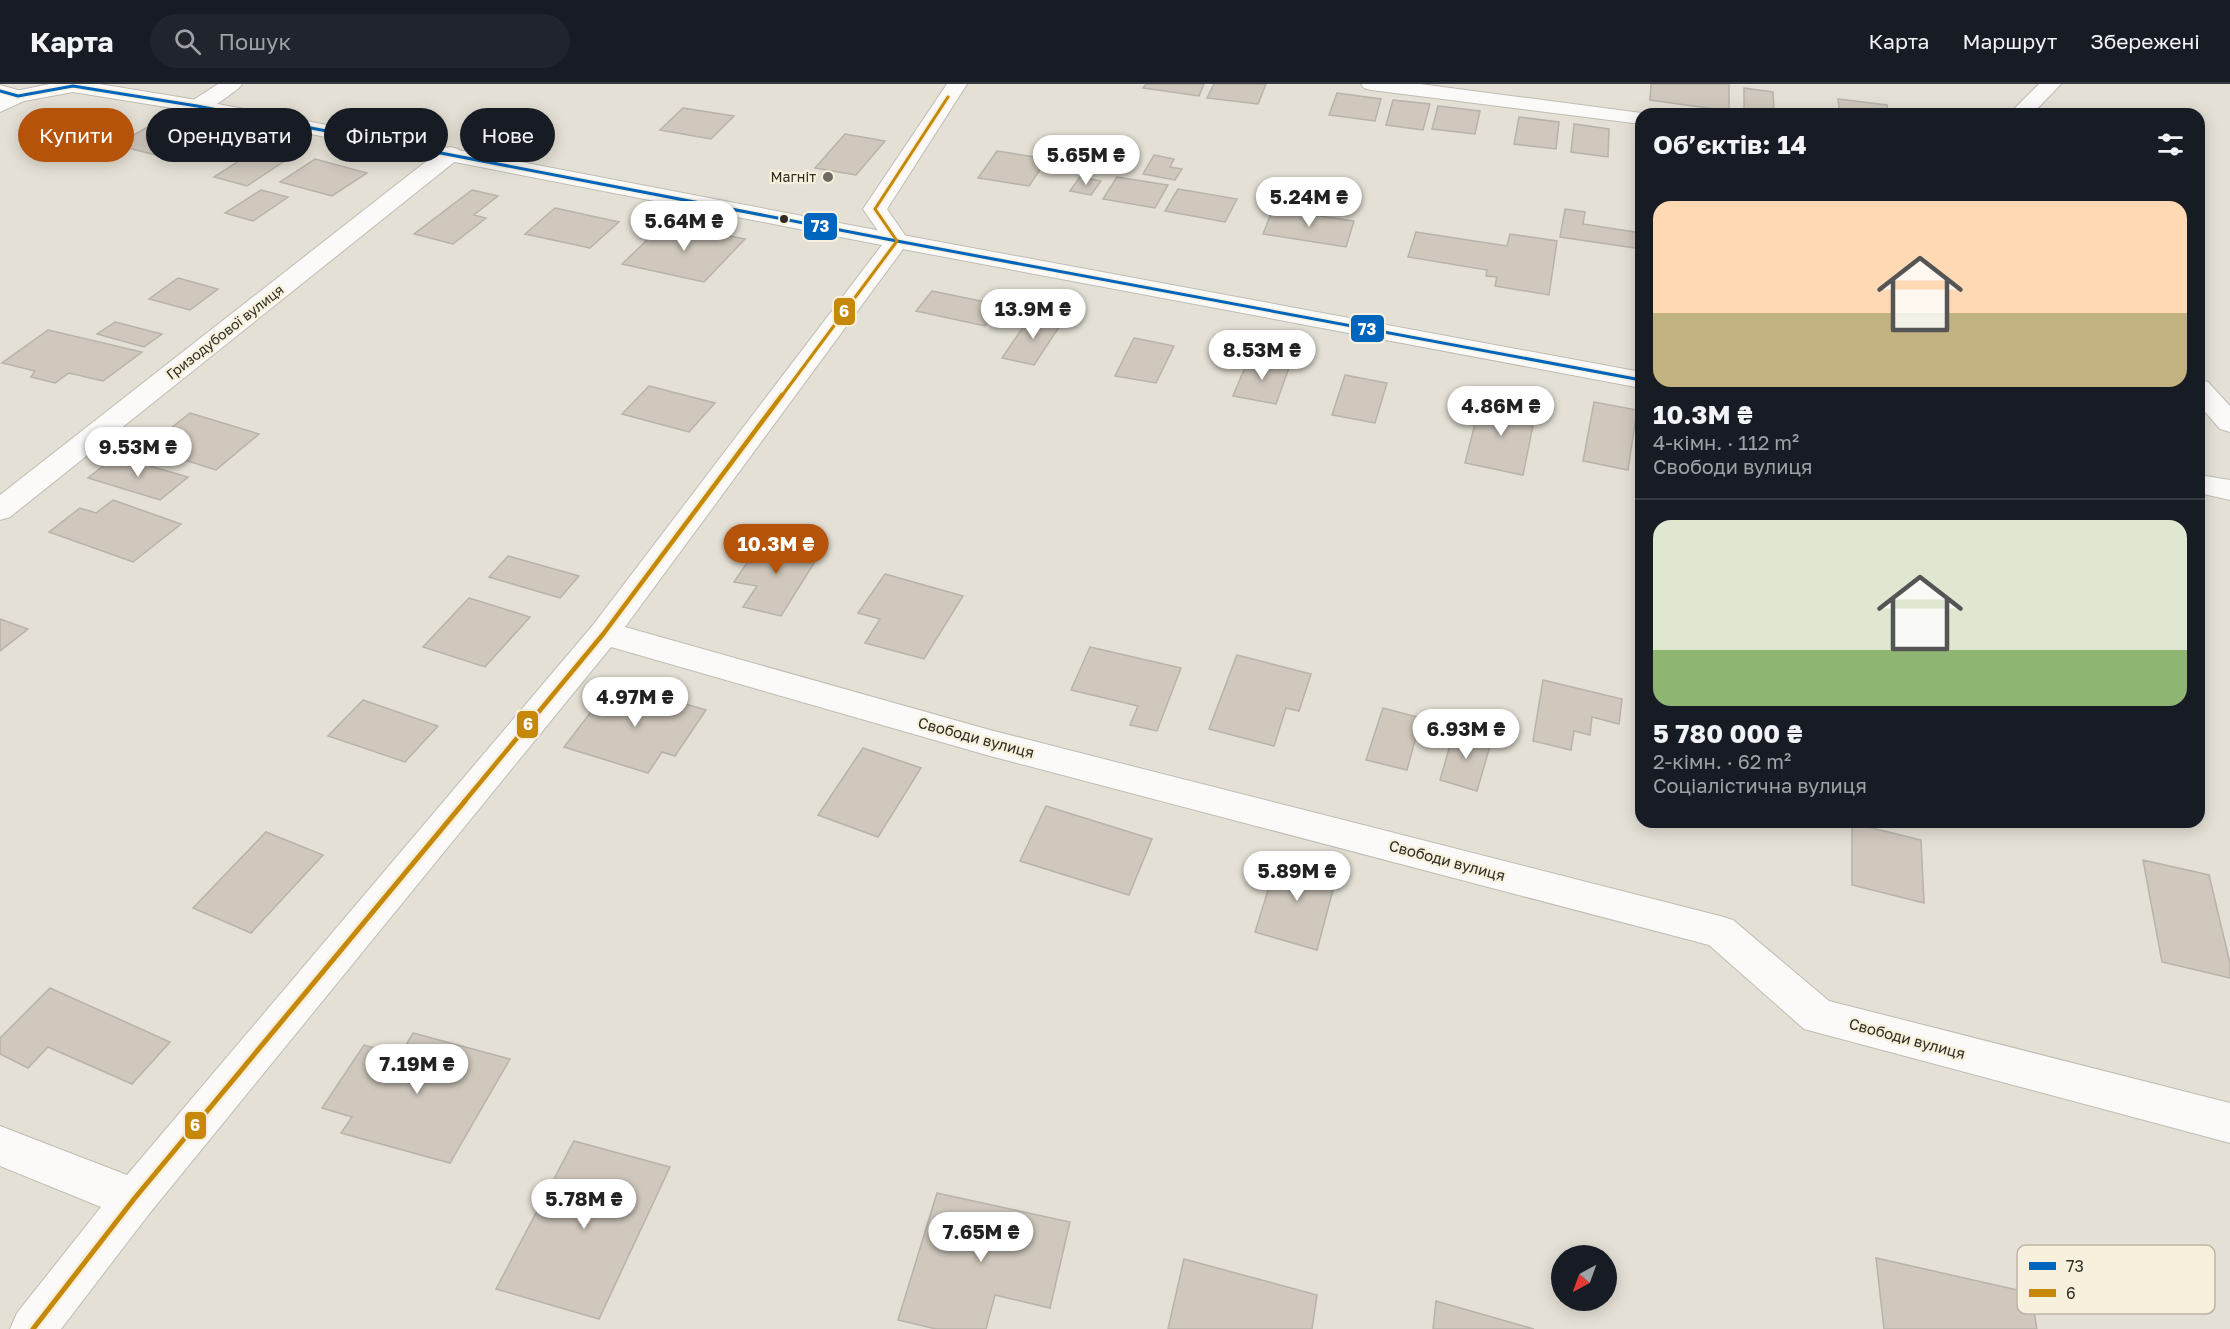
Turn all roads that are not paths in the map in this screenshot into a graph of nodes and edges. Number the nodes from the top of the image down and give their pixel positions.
1 (232, 84) edge
2 (957, 84) edge
3 (1371, 84) edge
4 (2051, 84) edge
5 (6, 98) edge
6 (197, 106) junction
7 (2026, 108) edge
8 (1635, 117) edge
9 (450, 154) junction
10 (897, 241) junction
11 (1635, 379) edge
12 (2205, 395) edge
13 (2230, 423) edge
14 (2205, 485) edge
15 (2230, 490) edge
16 (0, 510) edge
17 (604, 633) junction
18 (2230, 1123) edge
19 (0, 1146) edge
20 (134, 1199) junction
21 (33, 1329) edge

1 - 6 street
2 - 10 street
3 - 8 street
4 - 7 street
5 - 6 street
6 - 9 street
9 - 10 street
9 - 16 street, Гризодубової вулиця
10 - 11 street
10 - 17 street
12 - 13 street
14 - 15 street
17 - 18 street, Свободи вулиця
17 - 20 street
19 - 20 street
20 - 21 street

